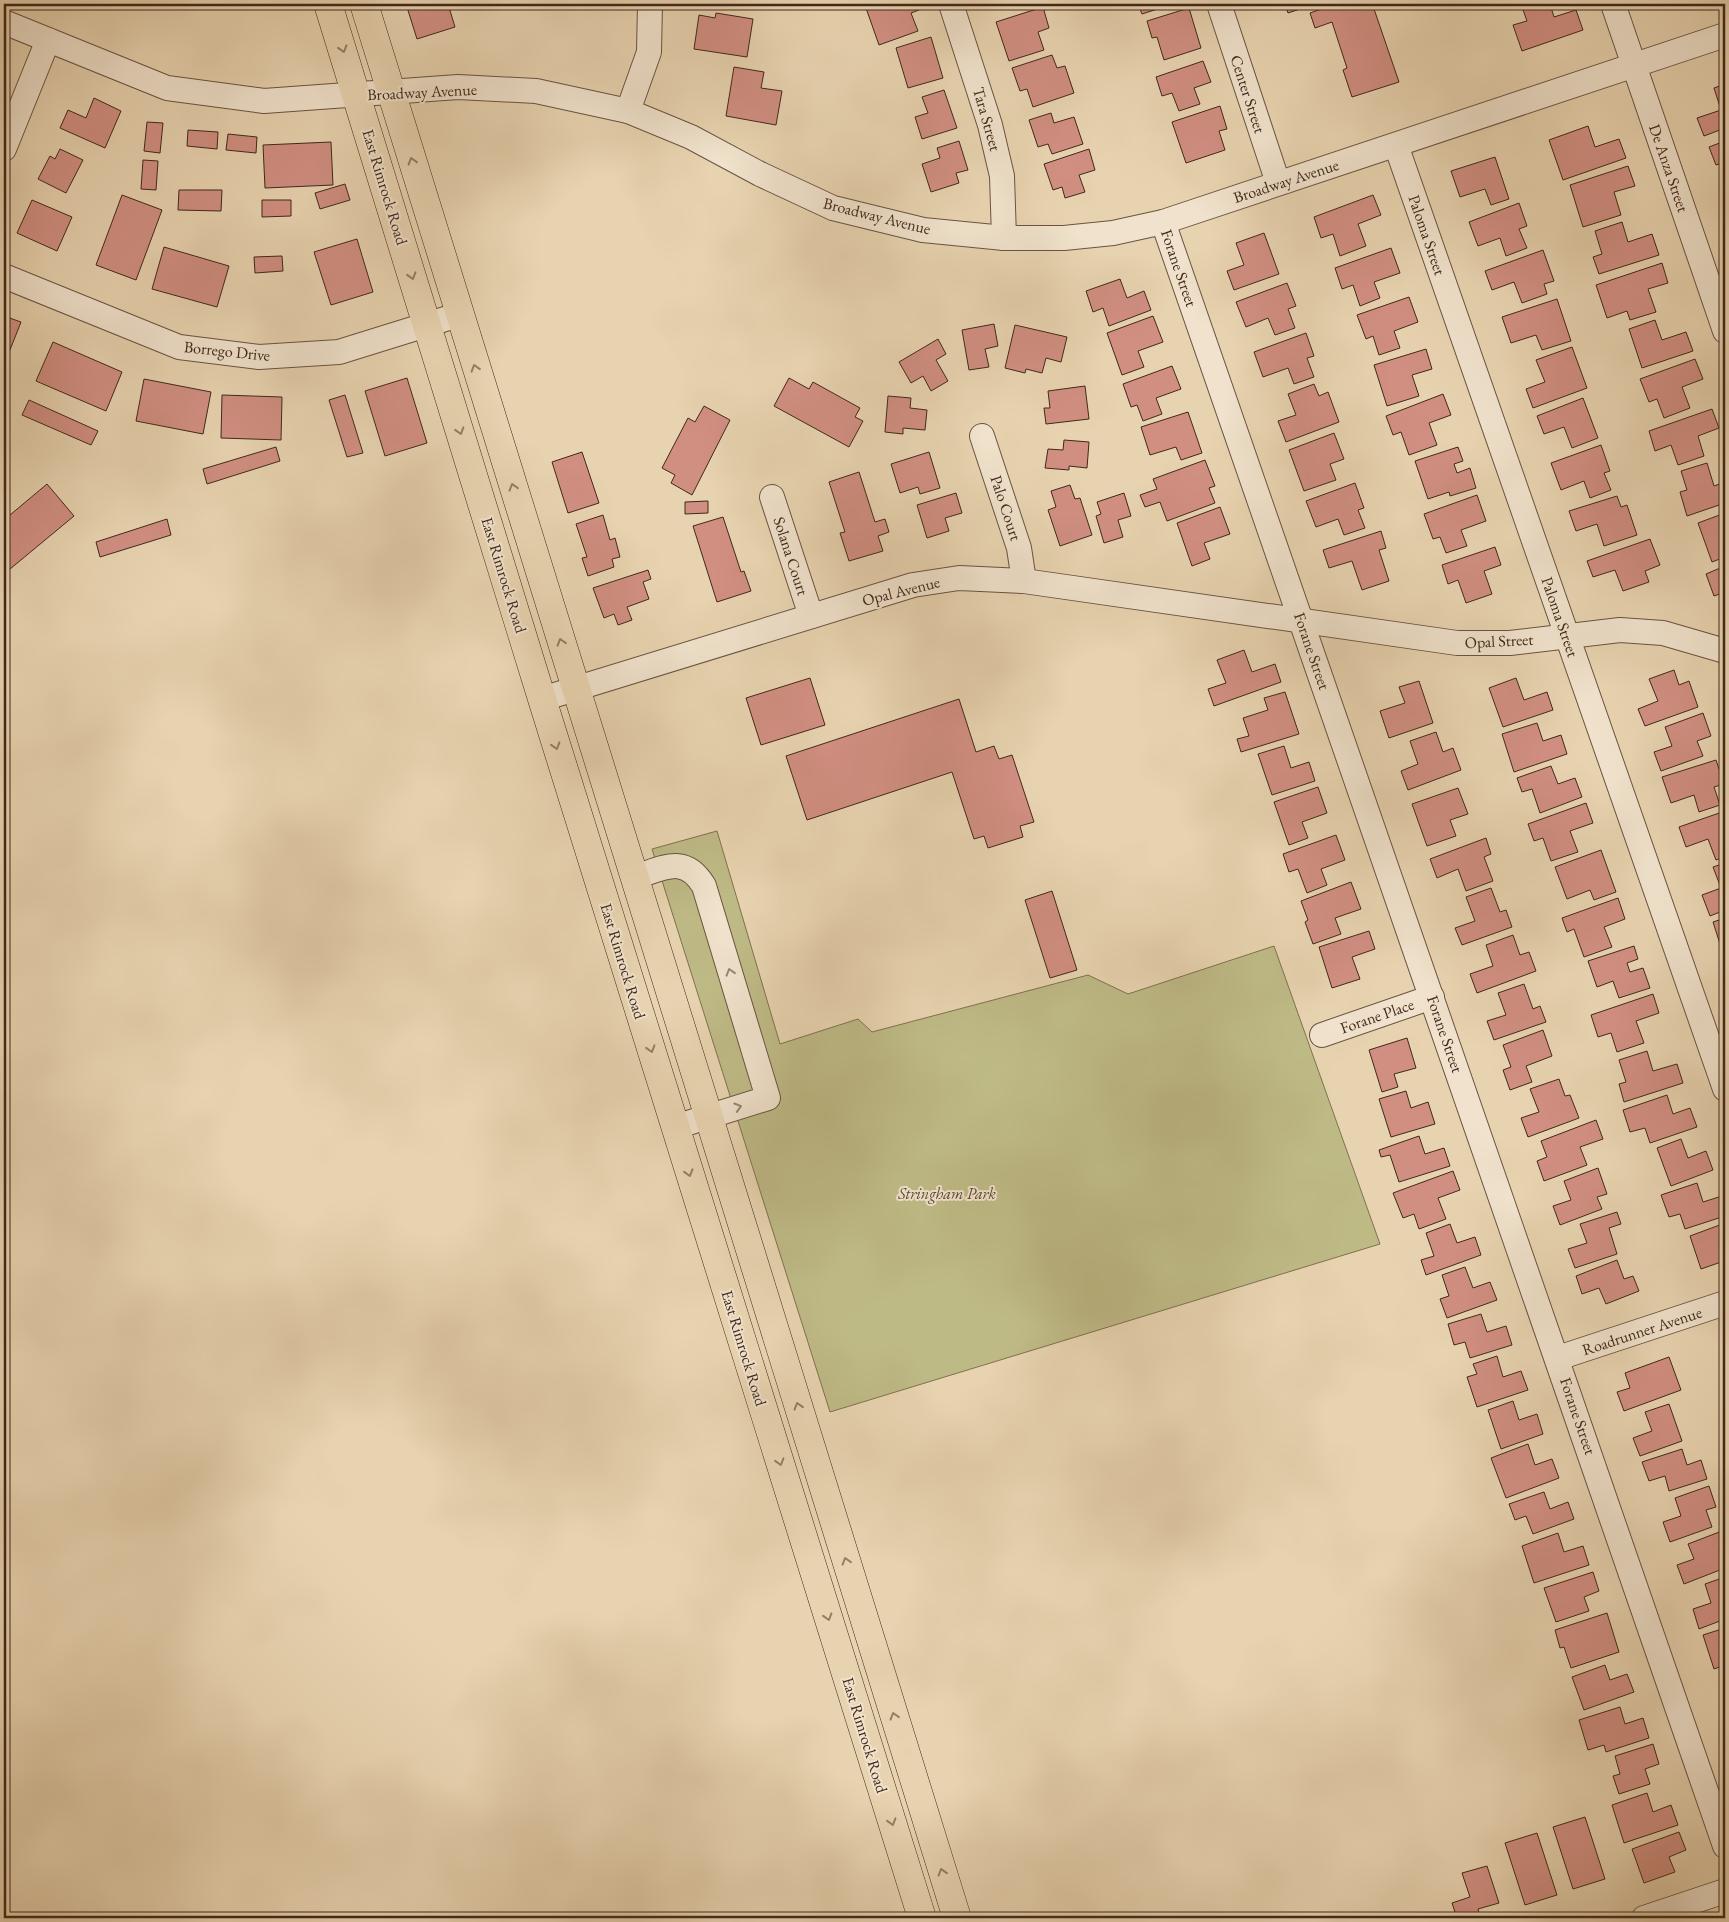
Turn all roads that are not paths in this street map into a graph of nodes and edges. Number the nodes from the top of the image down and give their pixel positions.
1 (328, 4) edge
2 (364, 4) edge
3 (650, 4) edge
4 (951, 4) edge
5 (1219, 4) edge
6 (1613, 4) edge
7 (4, 22) edge
8 (1725, 36) edge
9 (48, 40) junction
10 (1634, 65) junction
11 (392, 93) junction
12 (357, 95) junction
13 (628, 111) junction
14 (1396, 145) junction
15 (4, 149) edge
16 (1278, 183) junction
17 (1163, 222) junction
18 (1004, 238) junction
19 (4, 276) edge
20 (458, 315) junction
21 (427, 325) junction
22 (1725, 331) edge
23 (982, 436) dead end
24 (772, 497) dead end
25 (1024, 581) junction
26 (811, 616) junction
27 (1302, 620) junction
28 (1566, 635) junction
29 (1725, 651) edge
30 (576, 689) junction
31 (542, 699) junction
32 (635, 877) junction
33 (1432, 997) junction
34 (1322, 1035) dead end
35 (1725, 1089) edge
36 (708, 1116) junction
37 (675, 1127) junction
38 (1725, 1303) edge
39 (1558, 1358) junction
40 (1725, 1846) edge
41 (1725, 1891) edge
42 (922, 1918) edge
43 (957, 1918) edge
44 (1644, 1918) edge

1 -> 12 main road, East Rimrock Road
2 - 11 main road, East Rimrock Road
3 - 13 street
4 - 18 street, Tara Street
5 - 16 street, Center Street
6 - 10 street, De Anza Street
7 - 9 street, Broadway Avenue
8 - 10 street, Broadway Avenue
9 - 12 street, Broadway Avenue
9 - 15 street
10 - 14 street, Broadway Avenue
10 - 22 street, De Anza Street
11 - 12 street, Broadway Avenue
11 - 13 street, Broadway Avenue
20 -> 11 main road, East Rimrock Road
12 -> 21 main road, East Rimrock Road
13 - 18 street, Broadway Avenue
14 - 16 street, Broadway Avenue
14 - 28 street, Paloma Street
16 - 17 street, Broadway Avenue
17 - 18 street, Broadway Avenue
17 - 27 street, Forane Street
19 - 21 street, Borrego Drive
20 - 21 street, Borrego Drive
30 -> 20 main road, East Rimrock Road
21 -> 31 main road, East Rimrock Road
23 - 25 street, Palo Court
24 - 26 street, Solana Court
25 - 26 street, Opal Avenue
25 - 27 street, Opal Avenue
26 - 30 street, Opal Avenue
27 - 28 street, Opal Street
27 - 33 street, Forane Street
28 - 29 street, Opal Street
28 - 35 street, Paloma Street
30 - 31 street, Opal Avenue
30 - 32 main road, East Rimrock Road
31 -> 37 main road, East Rimrock Road
32 - 36 main road, East Rimrock Road
36 -> 32 street
33 - 34 street, Forane Place
33 - 39 street, Forane Street
36 - 37 street
43 -> 36 main road, East Rimrock Road
37 -> 42 main road, East Rimrock Road
38 - 39 street, Roadrunner Avenue
39 - 40 street, Forane Street
41 - 44 street

